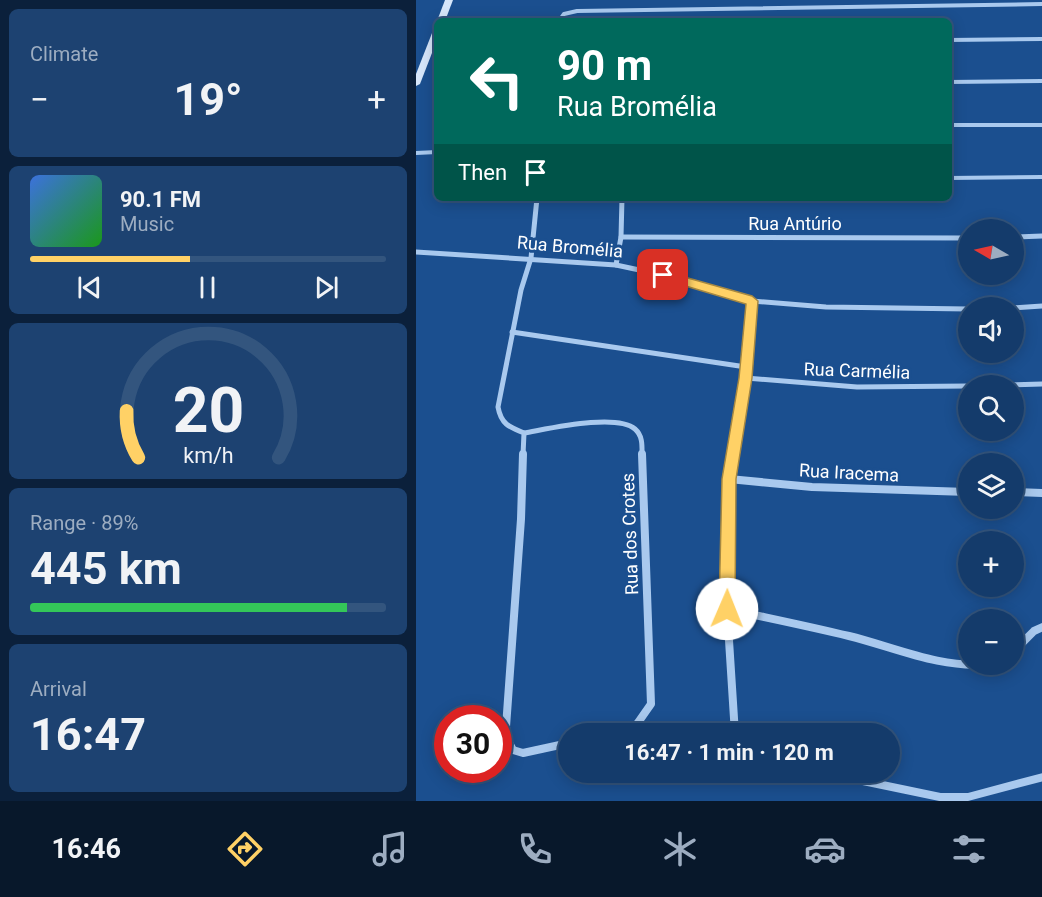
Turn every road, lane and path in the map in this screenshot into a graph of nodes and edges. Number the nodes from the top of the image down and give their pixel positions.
1 (449, 0) edge
2 (1043, 4) edge
3 (442, 18) edge
4 (561, 18) edge
5 (1043, 39) edge
6 (952, 40) edge
7 (434, 44) edge
8 (1043, 81) edge
9 (952, 82) edge
10 (416, 84) edge
11 (952, 125) edge
12 (1043, 125) edge
13 (434, 152) edge
14 (416, 153) edge
15 (1043, 177) edge
16 (952, 178) edge
17 (537, 201) edge
18 (622, 201) edge
19 (1043, 236) edge
20 (621, 237) junction
21 (1024, 237) edge
22 (958, 238) edge
23 (416, 252) edge
24 (531, 258) junction
25 (616, 265) junction
26 (752, 301) junction
27 (1043, 306) edge
28 (1024, 307) edge
29 (958, 309) edge
30 (512, 332) junction
31 (746, 367) junction
32 (746, 378) junction
33 (1043, 384) edge
34 (1024, 385) edge
35 (958, 386) edge
36 (524, 433) junction
37 (729, 479) junction
38 (958, 492) edge
39 (1024, 492) edge
40 (1043, 493) edge
41 (727, 609) junction
42 (1043, 627) edge
43 (1024, 641) edge
44 (958, 663) edge
45 (639, 723) edge
46 (734, 723) edge
47 (558, 745) edge
48 (1043, 777) edge
49 (874, 783) edge

1 - 3 main road
2 - 4 street
5 - 6 street
7 - 10 main road
8 - 9 street
11 - 12 street
13 - 14 street
15 - 16 street
17 - 24 street
18 - 20 street
19 - 21 street
20 - 22 street, Rua Antúrio
20 - 25 street
23 - 24 street, Rua Bromélia
24 - 25 street, Rua Bromélia
24 - 30 street
25 - 26 street, Rua Bromélia
26 - 29 street, Rua Bromélia
26 - 31 street
27 - 28 street
30 - 31 street
30 - 36 street
31 - 32 street
32 - 35 street, Rua Carmélia
32 - 37 street
33 - 34 street, Rua Carmélia
36 - 45 street, Rua dos Crotes
36 - 47 street
37 - 38 street, Rua Iracema
37 - 41 street
39 - 40 street
41 - 44 street
41 - 46 street
42 - 43 street
48 - 49 street

